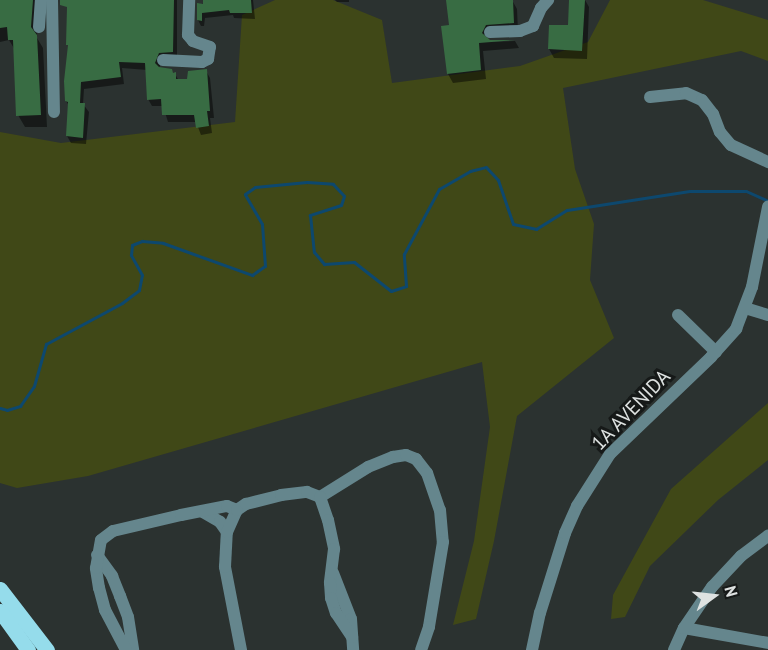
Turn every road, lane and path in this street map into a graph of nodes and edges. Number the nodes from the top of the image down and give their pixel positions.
1 (41, 0) edge
2 (52, 0) edge
3 (189, 0) edge
4 (548, 0) edge
5 (39, 27) dead end
6 (490, 32) dead end
7 (163, 60) dead end
8 (650, 97) dead end
9 (54, 112) dead end
10 (768, 162) edge
11 (768, 208) edge
12 (746, 308) junction
13 (678, 315) dead end
14 (768, 315) edge
15 (716, 352) junction
16 (320, 497) junction
17 (237, 510) junction
18 (203, 512) junction
19 (227, 532) junction
20 (768, 536) edge
21 (97, 555) junction
22 (0, 589) edge
23 (0, 611) edge
24 (684, 628) junction
25 (768, 643) edge
26 (352, 644) edge
27 (28, 650) edge
28 (47, 650) edge
29 (126, 650) edge
30 (133, 650) edge
31 (241, 650) edge
32 (421, 650) edge
33 (532, 650) edge
34 (674, 650) edge

1 - 5 street
2 - 9 street
3 - 7 street
4 - 6 street
8 - 10 street
11 - 12 street, 1A AVENIDA
12 - 14 street
12 - 15 street, 1A AVENIDA
13 - 15 street
15 - 33 street, 1A AVENIDA
16 - 17 street
16 - 26 street
16 - 32 street
17 - 18 street
17 - 19 street
18 - 19 street
18 - 21 street
19 - 31 street
20 - 24 street
21 - 29 street
21 - 30 street
22 - 28 main road
23 - 27 main road
24 - 25 street
24 - 34 street

